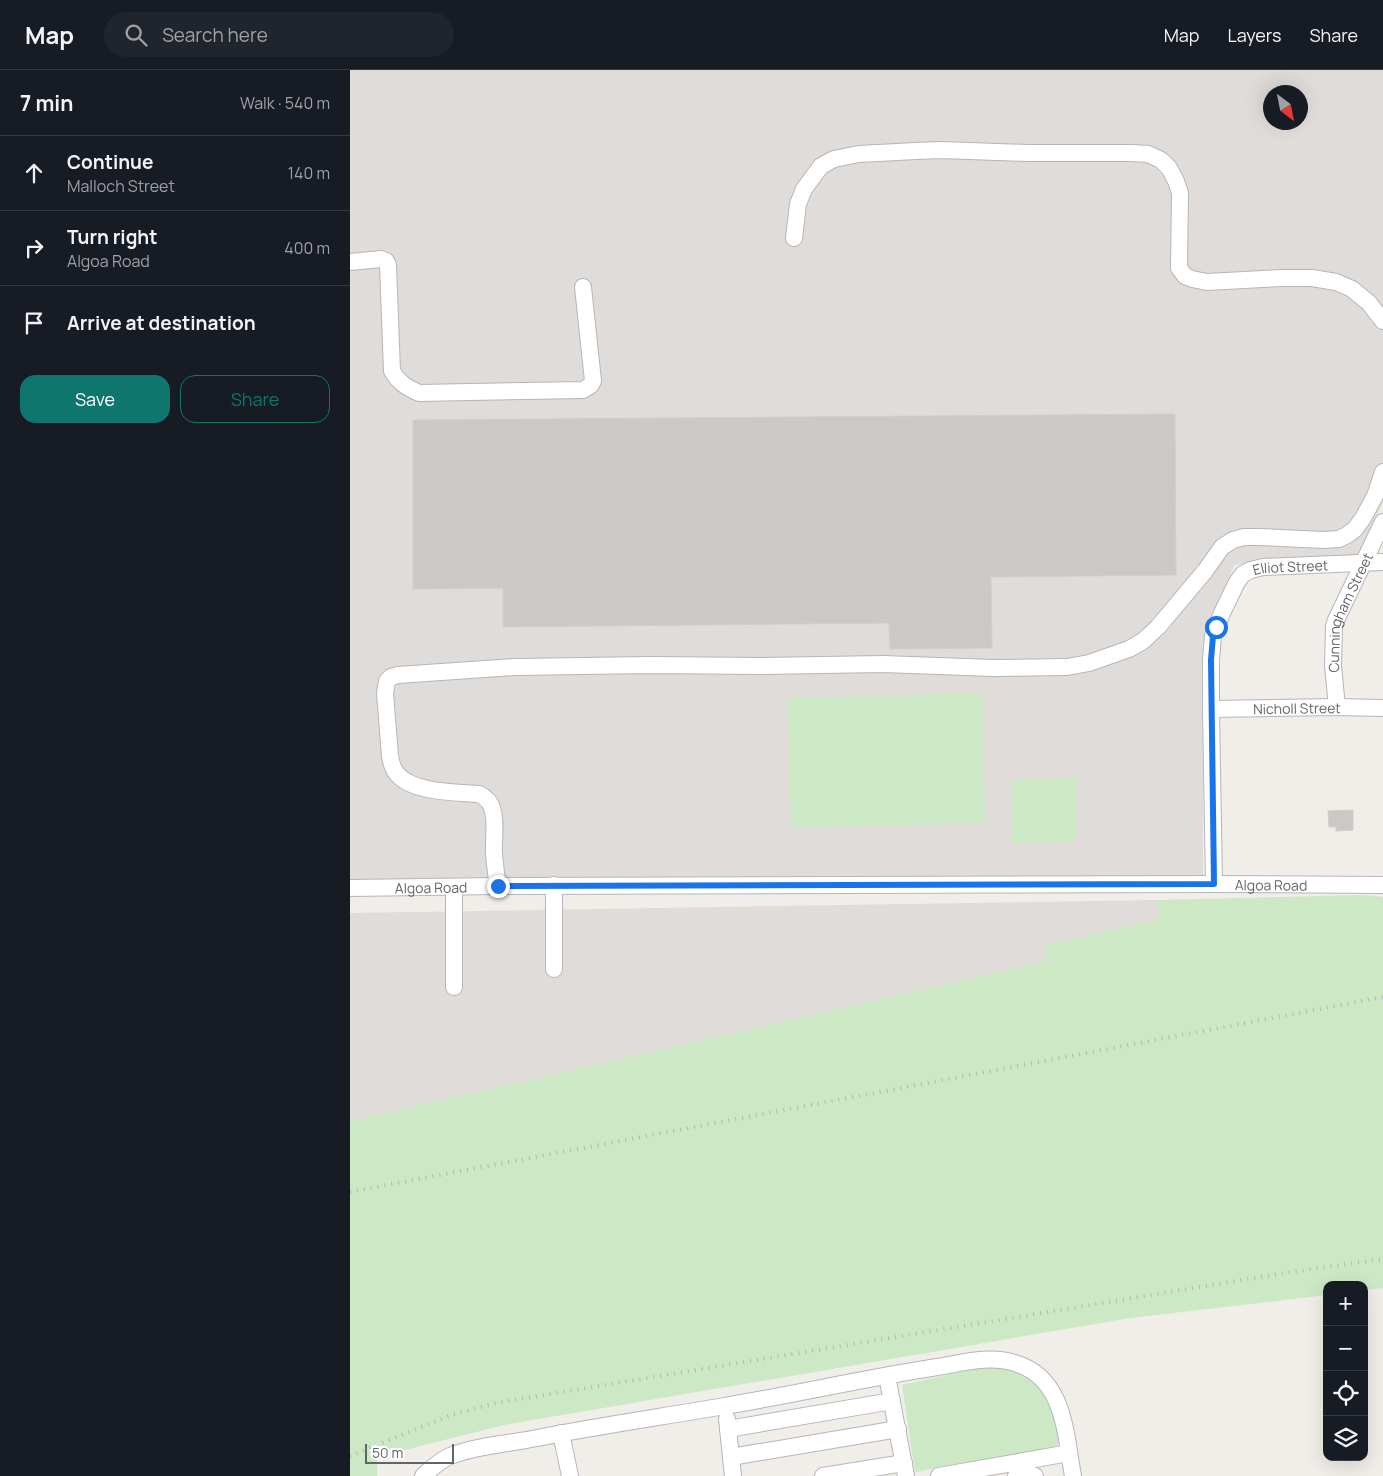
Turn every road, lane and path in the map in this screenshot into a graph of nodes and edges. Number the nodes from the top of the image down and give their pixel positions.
1 (794, 238) dead end
2 (350, 262) edge
3 (583, 286) dead end
4 (1383, 322) edge
5 (1383, 472) edge
6 (1383, 522) edge
7 (1363, 562) junction
8 (1383, 562) edge
9 (1337, 707) junction
10 (1383, 708) edge
11 (1211, 709) junction
12 (1214, 884) junction
13 (554, 885) junction
14 (1383, 885) edge
15 (454, 886) junction
16 (498, 886) junction
17 (350, 888) edge
18 (554, 969) dead end
19 (454, 987) dead end
20 (887, 1376) junction
21 (892, 1401) junction
22 (725, 1406) junction
23 (728, 1429) junction
24 (898, 1429) junction
25 (561, 1433) junction
26 (1069, 1453) junction
27 (731, 1458) junction
28 (905, 1470) edge
29 (423, 1476) edge
30 (570, 1476) edge
31 (733, 1476) edge
32 (823, 1476) edge
33 (940, 1476) edge
34 (1016, 1476) edge
35 (1035, 1476) edge
36 (1073, 1476) edge

1 - 4 street
2 - 3 street
5 - 16 street
6 - 7 street, Cunningham Street
7 - 8 street, Elliot Street
7 - 9 street, Cunningham Street
7 - 11 street, Elliot Street
9 - 10 street, Nicholl Street
9 - 11 street, Nicholl Street
11 - 12 street, Elliot Street
12 - 13 street, Algoa Road
12 - 14 street, Algoa Road
13 - 16 street, Algoa Road
13 - 18 street
15 - 16 street, Algoa Road
15 - 17 street, Algoa Road
15 - 19 street
20 - 21 street
20 - 22 street
20 - 26 street
21 - 23 street
21 - 24 street
22 - 23 street
22 - 25 street
23 - 27 street
24 - 27 street
24 - 28 street
25 - 29 street
25 - 30 street
26 - 33 street
26 - 36 street
27 - 31 street
28 - 32 street
34 - 35 street

